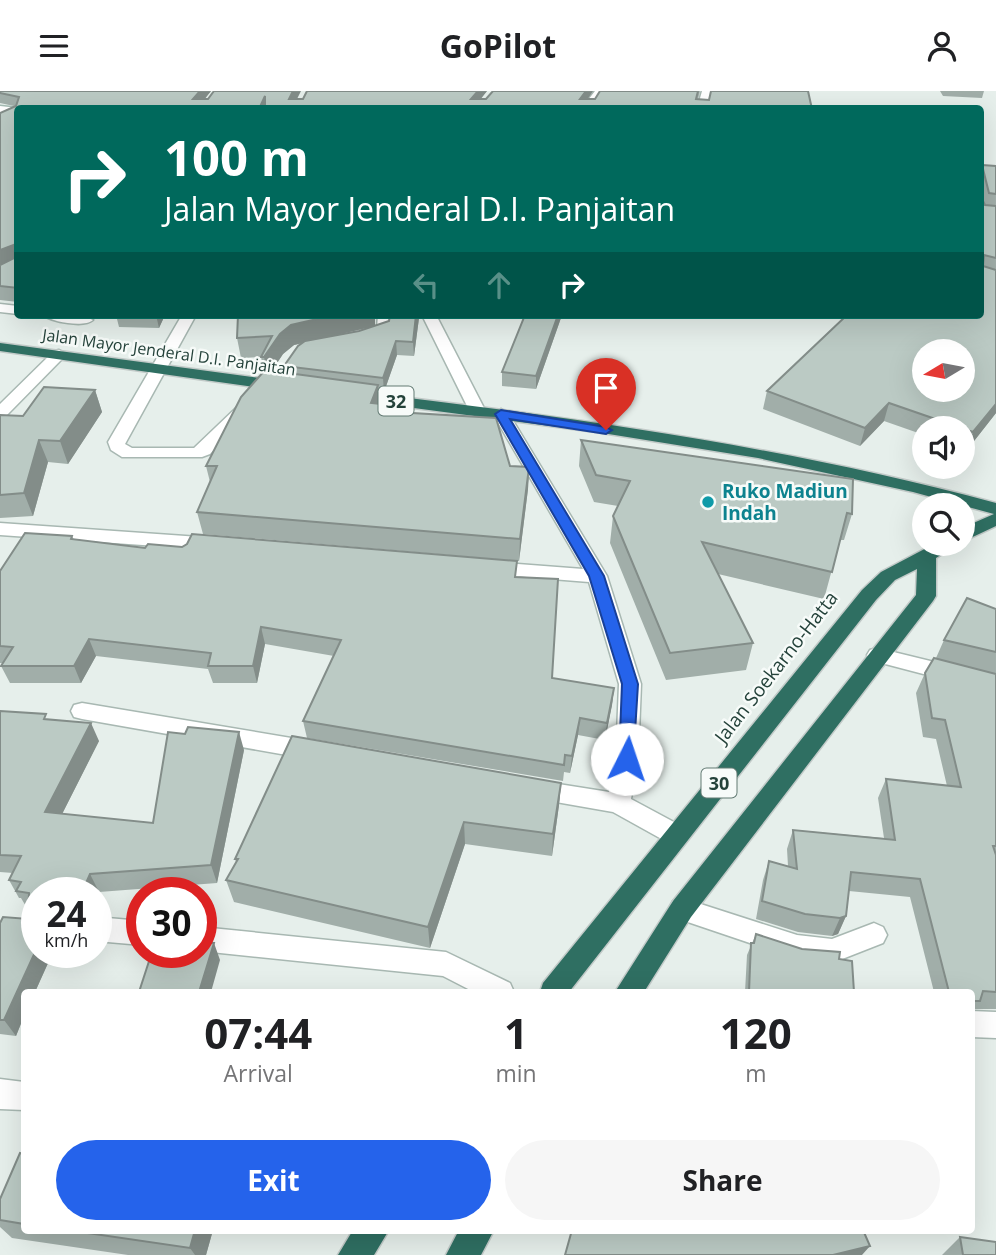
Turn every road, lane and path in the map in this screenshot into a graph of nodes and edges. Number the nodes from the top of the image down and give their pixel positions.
1 (600, 91) edge
2 (589, 105) edge
3 (79, 319) edge
4 (186, 319) edge
5 (385, 319) edge
6 (431, 319) edge
7 (86, 320) dead end
8 (349, 340) edge
9 (0, 347) edge
10 (59, 354) junction
11 (160, 367) junction
12 (284, 368) edge
13 (269, 384) junction
14 (300, 388) edge
15 (340, 394) edge
16 (478, 410) junction
17 (0, 413) edge
18 (501, 414) junction
19 (996, 509) edge
20 (996, 519) edge
21 (0, 529) edge
22 (975, 530) edge
23 (239, 546) edge
24 (927, 557) joint
25 (473, 566) edge
26 (597, 576) junction
27 (877, 655) junction
28 (996, 685) edge
29 (82, 711) dead end
30 (342, 756) edge
31 (507, 785) edge
32 (618, 803) junction
33 (677, 835) junction
34 (681, 909) junction
35 (874, 935) dead end
36 (217, 941) edge
37 (496, 989) edge
38 (555, 989) edge
39 (631, 989) edge
40 (975, 1024) edge
41 (996, 1025) edge
42 (0, 1094) edge
43 (21, 1096) edge
44 (370, 1234) edge
45 (475, 1234) edge
46 (354, 1255) edge
47 (462, 1255) edge

1 - 2 street
3 - 7 street
4 - 11 street
5 - 8 street
6 - 16 street
9 - 10 highway, Jalan Mayor Jenderal D.I. Panjaitan
10 - 11 highway, Jalan Mayor Jenderal D.I. Panjaitan
10 - 17 street
11 - 13 highway, Jalan Mayor Jenderal D.I. Panjaitan
11 - 13 street
12 - 13 street
13 - 14 highway, Jalan Mayor Jenderal D.I. Panjaitan
15 - 16 highway, 32
16 - 18 highway, 32
18 - 19 highway, 32
18 - 26 street
20 - 22 highway
21 - 23 street
24 - 27 highway, 30
24 - 33 highway, Jalan Soekarno-Hatta / 30
25 - 26 street
26 - 32 street
27 - 28 street
27 - 34 highway, 30
29 - 30 street
31 - 32 street
32 - 33 street
33 - 38 highway, Jalan Soekarno-Hatta / 30
34 - 35 street
34 - 39 highway, 30
36 - 37 street
40 - 41 street
42 - 43 street
44 - 46 highway
45 - 47 highway

